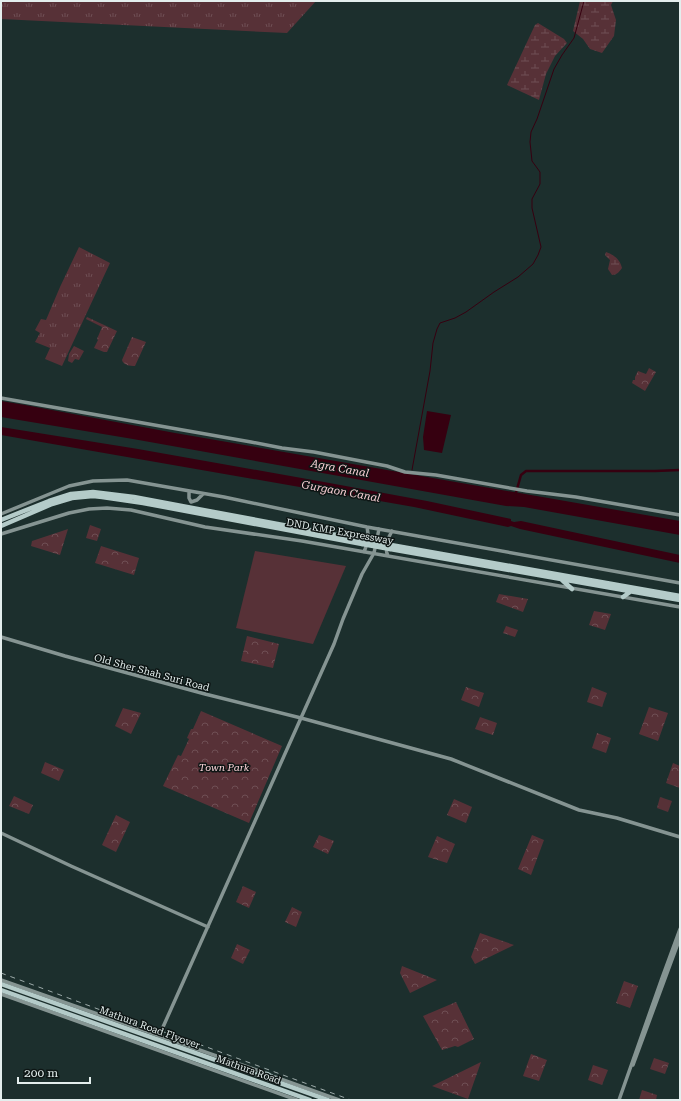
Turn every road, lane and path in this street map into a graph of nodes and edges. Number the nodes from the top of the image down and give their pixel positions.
1 (1, 398) edge
2 (189, 491) junction
3 (202, 494) junction
4 (191, 502) junction
5 (190, 508) junction
6 (1, 514) edge
7 (680, 515) edge
8 (1, 520) edge
9 (1, 526) edge
10 (367, 527) junction
11 (379, 529) junction
12 (392, 531) junction
13 (1, 534) edge
14 (362, 542) junction
15 (391, 547) junction
16 (364, 552) junction
17 (374, 553) junction
18 (388, 556) junction
19 (562, 580) junction
20 (680, 583) edge
21 (572, 589) junction
22 (630, 592) junction
23 (680, 596) edge
24 (623, 597) junction
25 (680, 600) edge
26 (680, 607) edge
27 (1, 637) edge
28 (301, 718) junction
29 (1, 832) edge
30 (680, 837) edge
31 (208, 927) junction
32 (680, 929) edge
33 (680, 938) edge
34 (1, 980) edge
35 (1, 984) edge
36 (1, 990) edge
37 (1, 994) edge
38 (76, 1019) junction
39 (159, 1036) junction
40 (267, 1074) junction
41 (293, 1088) junction
42 (297, 1100) edge
43 (310, 1100) edge
44 (328, 1100) edge
45 (339, 1100) edge
46 (620, 1100) edge

1 - 7 street
2 - 3 street
2 - 4 street
2 - 6 street
3 - 4 street
3 - 10 street
4 - 5 highway
5 - 8 highway, DND KMP Expressway
5 - 14 highway, DND KMP Expressway
9 - 14 highway, DND KMP Expressway
10 - 11 street
10 - 16 street
11 - 12 street
11 - 17 street
12 - 18 street
12 - 20 street
13 - 16 street
14 - 15 highway, DND KMP Expressway, bridge
15 - 19 highway, DND KMP Expressway
15 - 23 highway, DND KMP Expressway
16 - 17 street
17 - 18 street
17 - 28 street
18 - 21 street
19 - 21 highway
19 - 22 highway, DND KMP Expressway
21 - 24 street
22 - 24 highway
22 - 25 highway, DND KMP Expressway
24 - 26 street
27 - 28 street, Old Sher Shah Suri Road
28 - 30 street, Old Sher Shah Suri Road
28 - 31 street
29 - 31 street
31 - 39 street
32 - 46 street
33 - 46 street
34 - 39 street
35 - 41 highway, Mathura Road Flyover
36 - 38 highway
37 - 38 street
38 - 42 street
38 - 43 highway, Mathura Road
39 - 40 street
40 - 41 highway
40 - 45 street
41 - 44 highway, Mathura Road

